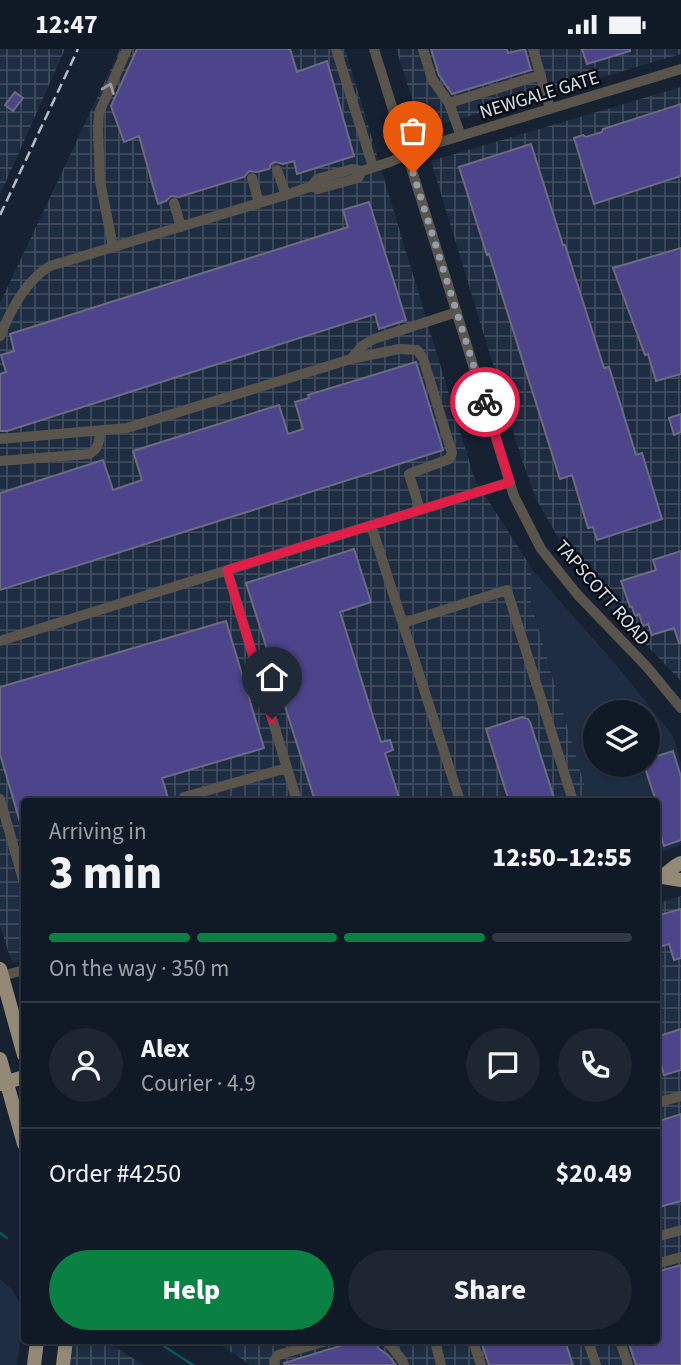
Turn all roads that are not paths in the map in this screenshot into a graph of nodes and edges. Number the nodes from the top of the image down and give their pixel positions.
1 (127, 49) edge
2 (336, 49) edge
3 (374, 49) edge
4 (423, 49) edge
5 (534, 49) edge
6 (681, 69) edge
7 (541, 75) junction
8 (449, 103) junction
9 (550, 109) junction
10 (461, 136) junction
11 (408, 155) junction
12 (368, 169) junction
13 (277, 170) dead end
14 (252, 178) dead end
15 (286, 195) junction
16 (174, 203) dead end
17 (260, 203) junction
18 (181, 227) junction
19 (113, 247) junction
20 (457, 313) junction
21 (0, 336) edge
22 (351, 359) junction
23 (100, 431) junction
24 (0, 439) edge
25 (0, 461) edge
26 (510, 482) junction
27 (420, 510) junction
28 (371, 525) junction
29 (227, 570) junction
30 (403, 623) junction
31 (0, 641) edge
32 (678, 700) edge
33 (287, 768) junction
34 (184, 798) edge
35 (296, 798) edge
36 (459, 798) edge
37 (572, 798) edge
38 (0, 799) edge
39 (681, 863) edge
40 (21, 872) edge
41 (660, 878) edge
42 (681, 880) edge
43 (21, 970) edge
44 (1, 972) edge
45 (21, 1045) edge
46 (21, 1057) edge
47 (1, 1063) edge
48 (21, 1078) edge
49 (3, 1084) edge
50 (681, 1096) edge
51 (660, 1102) edge
52 (21, 1135) edge
53 (681, 1230) edge
54 (660, 1236) edge
55 (681, 1257) edge
56 (660, 1263) edge
57 (37, 1344) edge
58 (66, 1344) edge
59 (316, 1344) edge
60 (389, 1344) edge
61 (436, 1344) edge
62 (474, 1344) edge
63 (589, 1344) edge
64 (621, 1344) edge
65 (34, 1365) edge
66 (63, 1365) edge
67 (275, 1365) edge
68 (404, 1365) edge
69 (441, 1365) edge
70 (481, 1365) edge
71 (596, 1365) edge
72 (628, 1365) edge

19 -> 1 street
2 - 12 street
3 - 11 street, TAPSCOTT ROAD
4 - 8 street
5 - 7 street
6 - 9 street, NEWGALE GATE
7 - 8 street
7 - 9 street
8 - 10 street
9 - 10 street, NEWGALE GATE
10 - 11 street, NEWGALE GATE
11 - 12 street, NEWGALE GATE
11 - 20 street, TAPSCOTT ROAD
12 - 15 street, NEWGALE GATE
13 - 15 street
14 - 17 street
15 - 17 street, NEWGALE GATE
16 - 18 street
17 - 18 street, NEWGALE GATE
18 - 19 street, NEWGALE GATE
19 - 21 street, NEWGALE GATE
20 - 22 street
20 - 26 street, TAPSCOTT ROAD
22 - 23 street
22 - 27 street
23 - 24 street
23 - 25 street
26 - 27 street
26 - 32 street, TAPSCOTT ROAD
27 - 28 street
28 - 29 street
28 - 30 street
29 - 31 street
29 - 33 street
30 - 36 street
30 - 37 street
33 - 34 street
33 - 35 street
38 - 40 street
39 - 41 main road
41 - 42 main road
43 - 44 street
44 - 45 main road
46 - 47 main road
47 - 49 main road
48 - 49 main road
49 - 52 main road
50 - 51 street
53 - 54 street
55 - 56 street
57 - 65 main road
58 - 66 main road
59 - 67 street
60 - 68 street
61 - 69 street
62 - 70 street
63 - 71 street
64 - 72 street

